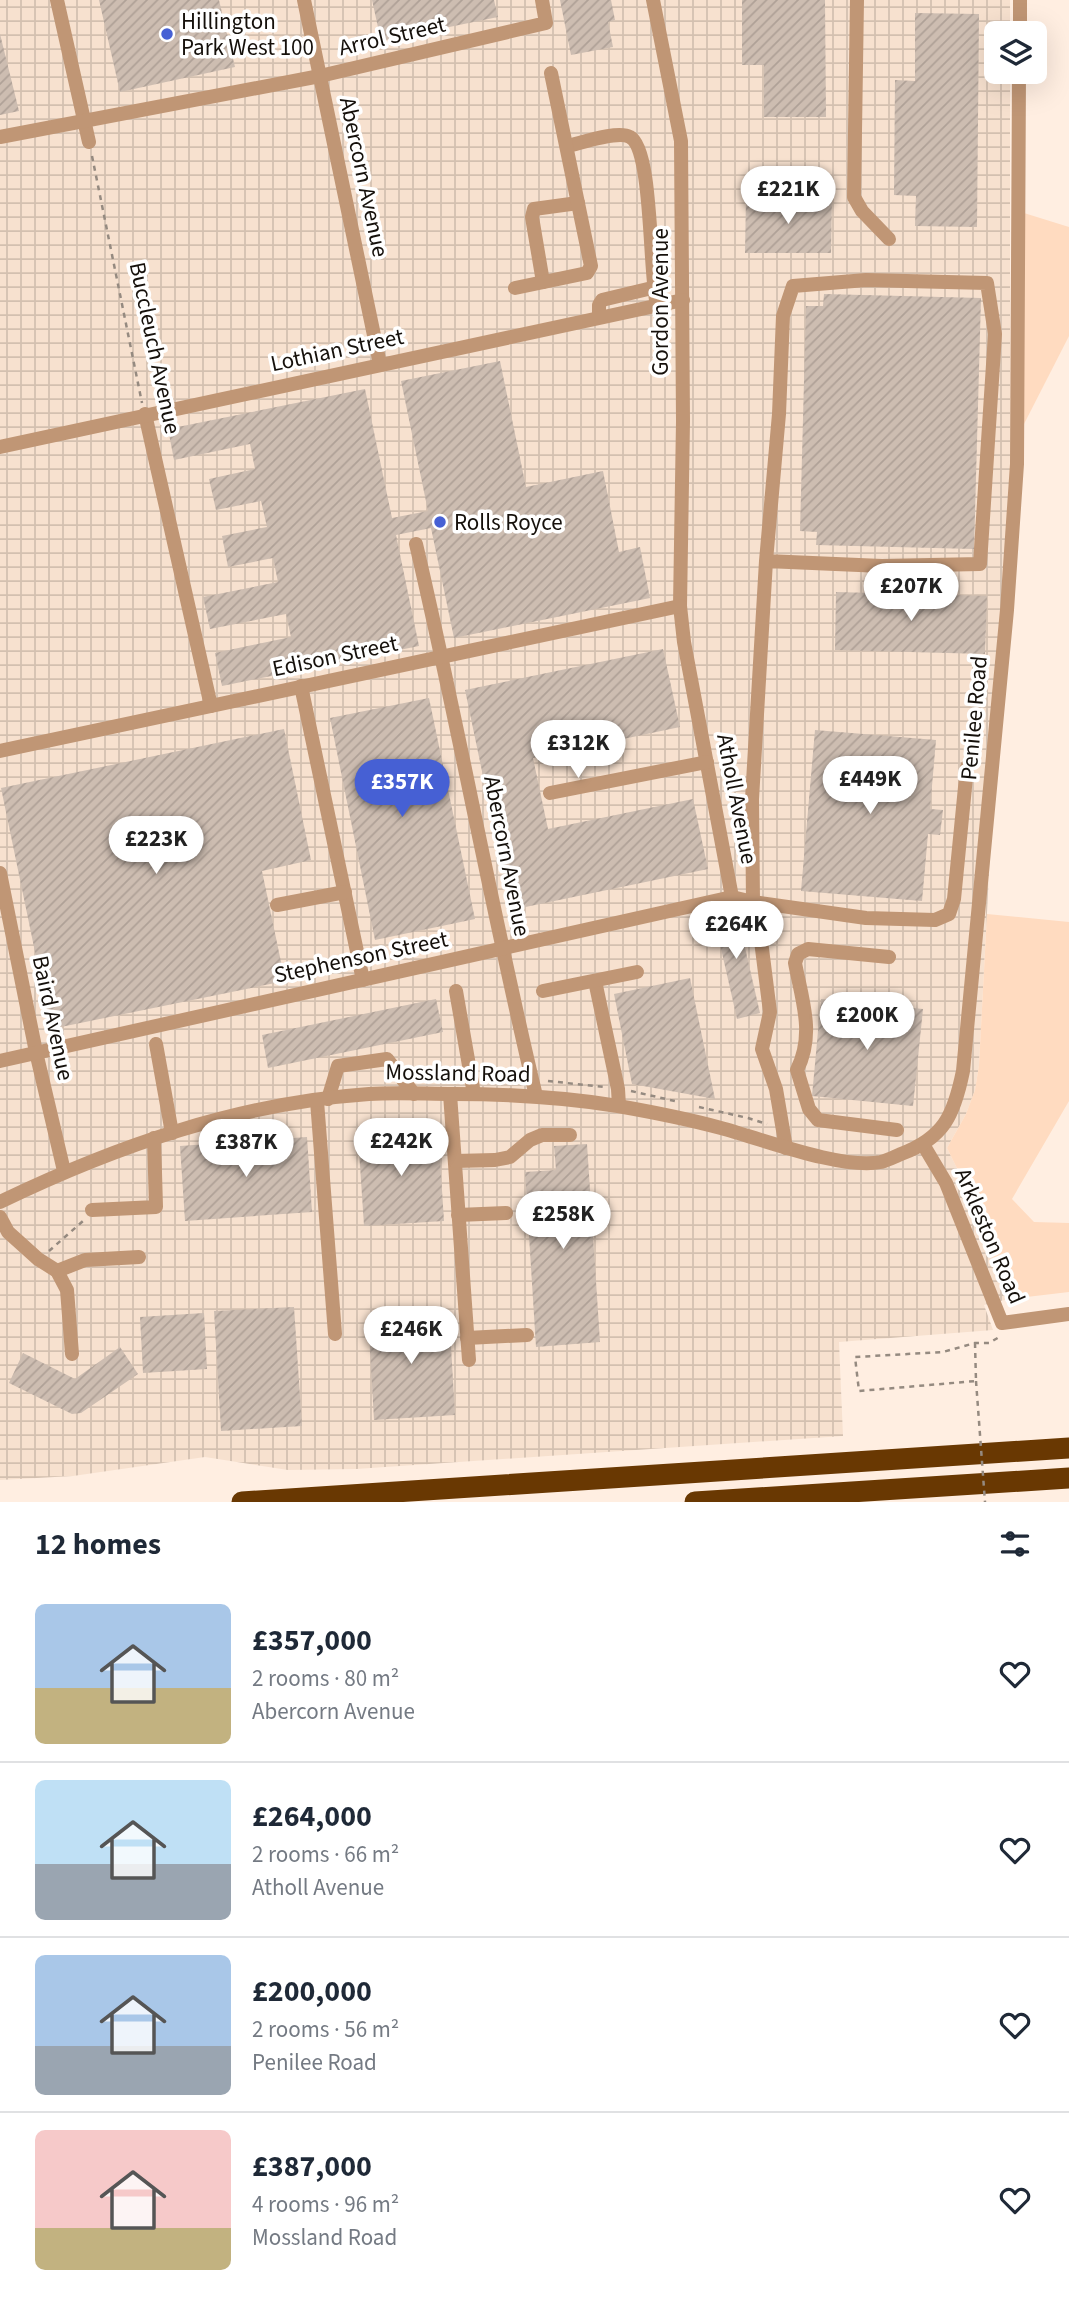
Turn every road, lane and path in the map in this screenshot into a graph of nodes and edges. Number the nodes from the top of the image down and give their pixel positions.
1 (57, 0) edge
2 (304, 0) edge
3 (542, 0) edge
4 (653, 0) edge
5 (857, 0) edge
6 (1020, 0) edge
7 (1020, 21) edge
8 (551, 73) dead end
9 (320, 76) junction
10 (1019, 84) edge
11 (84, 120) junction
12 (0, 137) edge
13 (89, 142) joint
14 (567, 146) junction
15 (578, 204) junction
16 (889, 239) dead end
17 (543, 282) junction
18 (516, 288) dead end
19 (652, 288) junction
20 (683, 300) junction
21 (657, 305) junction
22 (599, 317) junction
23 (380, 364) junction
24 (145, 414) junction
25 (0, 447) edge
26 (416, 544) dead end
27 (766, 561) junction
28 (680, 606) junction
29 (443, 656) junction
30 (301, 686) junction
31 (211, 706) junction
32 (0, 751) edge
33 (706, 762) junction
34 (967, 767) dead end
35 (550, 793) dead end
36 (0, 873) edge
37 (345, 892) junction
38 (732, 897) junction
39 (753, 902) junction
40 (277, 905) dead end
41 (502, 949) junction
42 (889, 957) dead end
43 (637, 972) dead end
44 (363, 980) junction
45 (595, 981) junction
46 (456, 990) dead end
47 (543, 992) dead end
48 (156, 1044) dead end
49 (36, 1052) junction
50 (0, 1061) edge
51 (797, 1070) junction
52 (772, 1077) junction
53 (414, 1094) junction
54 (450, 1094) junction
55 (474, 1094) junction
56 (536, 1096) junction
57 (323, 1100) junction
58 (620, 1107) junction
59 (897, 1130) dead end
60 (172, 1133) junction
61 (570, 1135) dead end
62 (154, 1139) junction
63 (923, 1146) junction
64 (786, 1148) junction
65 (455, 1161) junction
66 (64, 1171) junction
67 (0, 1202) edge
68 (92, 1210) joint
69 (506, 1213) dead end
70 (458, 1216) junction
71 (0, 1217) edge
72 (139, 1256) dead end
73 (38, 1259) junction
74 (57, 1271) junction
75 (1069, 1314) edge
76 (1002, 1323) junction
77 (335, 1334) dead end
78 (527, 1335) dead end
79 (467, 1338) junction
80 (975, 1343) junction
81 (72, 1354) dead end
82 (469, 1360) dead end
83 (976, 1381) junction
84 (1069, 1448) edge
85 (1069, 1478) edge
86 (242, 1502) edge
87 (695, 1502) edge
88 (985, 1502) edge

1 - 11 street
2 - 9 street, Abercorn Avenue
3 - 9 street, Arrol Street
4 - 20 street, Gordon Avenue
5 - 16 street
6 - 7 street
8 - 14 street
9 - 11 street, Arrol Street
9 - 23 street, Abercorn Avenue
10 - 63 street, Penilee Road
11 - 12 street, Arrol Street
11 - 13 street
13 - 24 path, Buccleuch Avenue
14 - 15 street
14 - 19 street
15 - 17 street
15 - 17 street
17 - 18 street
19 - 21 street
19 - 22 street
20 - 21 street, Lothian Street
20 - 28 street, Gordon Avenue
21 - 22 street, Lothian Street
22 - 23 street, Lothian Street
23 - 24 street, Lothian Street
24 - 25 street, Lothian Street
24 - 31 street, Buccleuch Avenue
26 - 29 street, Abercorn Avenue
27 - 27 street
27 - 39 street
28 - 29 street, Edison Street
28 - 33 street, Atholl Avenue
29 - 30 street, Edison Street
29 - 41 street, Abercorn Avenue
30 - 31 street, Edison Street
30 - 37 street
31 - 32 street, Edison Street
33 - 35 street
33 - 38 street, Atholl Avenue
34 - 39 street, Atholl Avenue
36 - 49 street, Baird Avenue
37 - 40 street
37 - 44 street
38 - 39 street, Atholl Avenue
38 - 41 street, Stephenson Street
39 - 52 street
41 - 44 street, Stephenson Street
41 - 56 street, Abercorn Avenue
42 - 51 street
43 - 45 street
44 - 49 street, Stephenson Street
45 - 47 street
45 - 58 street
46 - 55 street
48 - 60 street
49 - 50 street, Stephenson Street
49 - 66 street, Baird Avenue
51 - 52 street
51 - 59 street
52 - 64 street
53 - 54 street, Mossland Road
53 - 57 street, Mossland Road
53 - 57 street
54 - 55 street, Mossland Road
54 - 65 street
55 - 56 street, Mossland Road
56 - 58 street, Mossland Road
57 - 60 street, Mossland Road
57 - 77 street
58 - 64 street, Mossland Road
60 - 62 street, Mossland Road
61 - 65 street
62 - 66 street, Mossland Road
62 - 68 street
63 - 64 street, Mossland Road
63 - 76 street, Arkleston Road
65 - 70 street
66 - 67 street, Mossland Road
68 - 73 path
69 - 70 street
70 - 79 street
71 - 73 street
72 - 74 street
73 - 74 street
74 - 81 street
75 - 76 street, Arkleston Road
76 - 80 path
78 - 79 street
79 - 82 street
80 - 83 path
80 - 83 path
83 - 88 path, bridge
84 - 86 highway
85 - 87 highway

